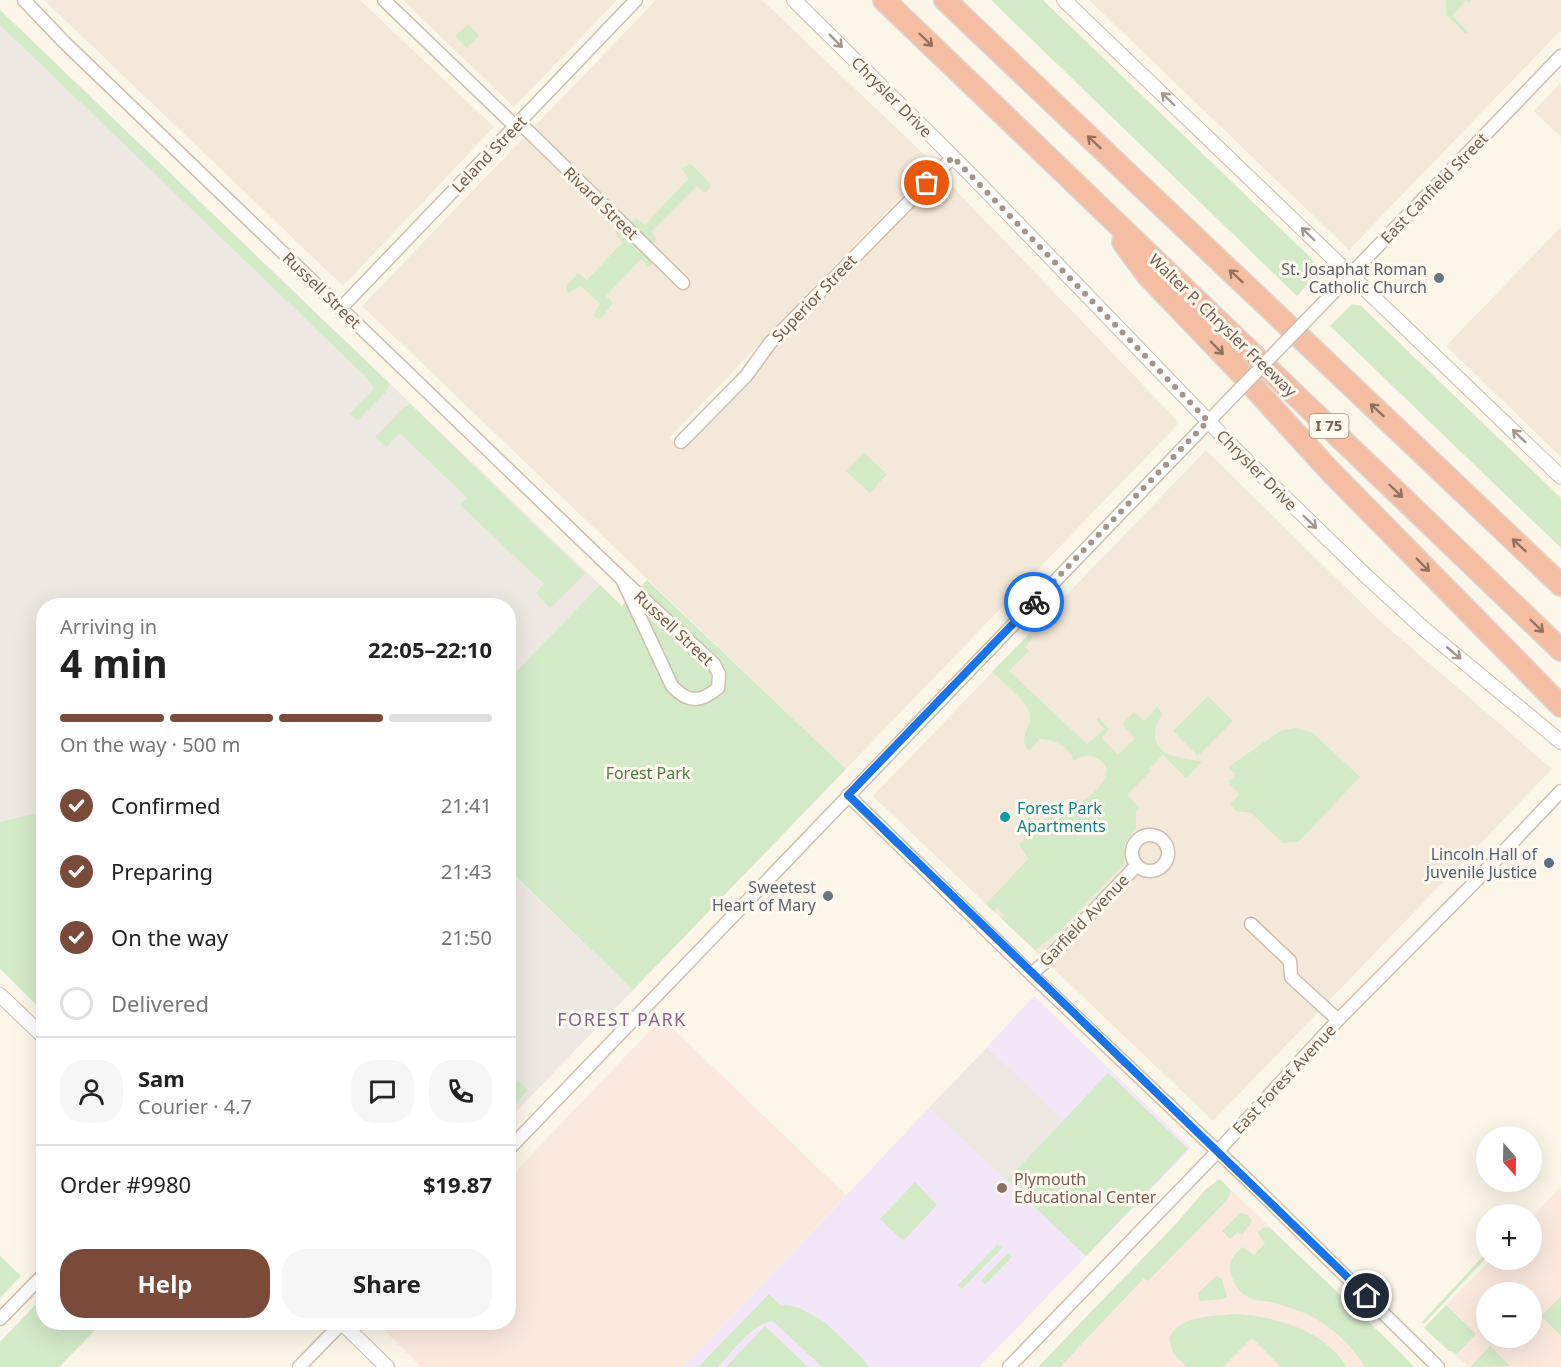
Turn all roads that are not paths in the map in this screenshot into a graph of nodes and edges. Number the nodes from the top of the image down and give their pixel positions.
1 (24, 0) edge
2 (384, 0) edge
3 (636, 0) edge
4 (794, 0) edge
5 (884, 0) edge
6 (945, 0) edge
7 (959, 0) edge
8 (1064, 0) edge
9 (978, 32) junction
10 (1561, 56) edge
11 (517, 124) junction
12 (953, 157) junction
13 (1096, 203) junction
14 (1350, 275) junction
15 (683, 283) dead end
16 (341, 308) junction
17 (1208, 421) junction
18 (681, 442) dead end
19 (1561, 477) edge
20 (622, 579) junction
21 (1561, 585) edge
22 (1561, 650) edge
23 (1561, 706) edge
24 (1561, 742) edge
25 (1561, 791) edge
26 (848, 795) junction
27 (1137, 865) dead end
28 (1251, 924) dead end
29 (1031, 974) junction
30 (0, 995) edge
31 (1338, 1020) junction
32 (36, 1029) edge
33 (516, 1142) edge
34 (1218, 1151) junction
35 (36, 1282) edge
36 (0, 1319) edge
37 (335, 1330) edge
38 (349, 1330) edge
39 (299, 1367) edge
40 (387, 1367) edge
41 (1009, 1367) edge
42 (1438, 1367) edge

1 - 16 street, Russell Street
2 - 11 street, Rivard Street
3 - 11 street, Leland Street
4 -> 12 street, Chrysler Drive
5 -> 13 highway, Walter P. Chrysler Freeway / I 75
6 - 9 highway, I 75
7 - 9 highway
14 -> 8 street
21 -> 9 highway, I 75
10 - 14 street, East Canfield Street
11 - 15 street, Rivard Street
11 - 16 street, Leland Street
12 - 17 street, Chrysler Drive
12 - 18 street, Superior Street
13 -> 22 highway, Walter P. Chrysler Freeway / I 75
13 -> 23 highway
14 - 17 street, East Canfield Street, bridge
19 -> 14 street
16 - 20 street, Russell Street
17 -> 24 street, Chrysler Drive
17 - 26 street, East Canfield Street
20 - 20 street, Russell Street
25 - 31 street, East Forest Avenue
26 - 29 street
26 - 33 street, East Canfield Street
27 - 29 street, Garfield Avenue
28 - 31 street
29 - 34 street
30 - 32 street
31 - 34 street, East Forest Avenue
34 - 41 street, East Forest Avenue
34 - 42 street
35 - 36 street
37 - 39 street
38 - 40 street

